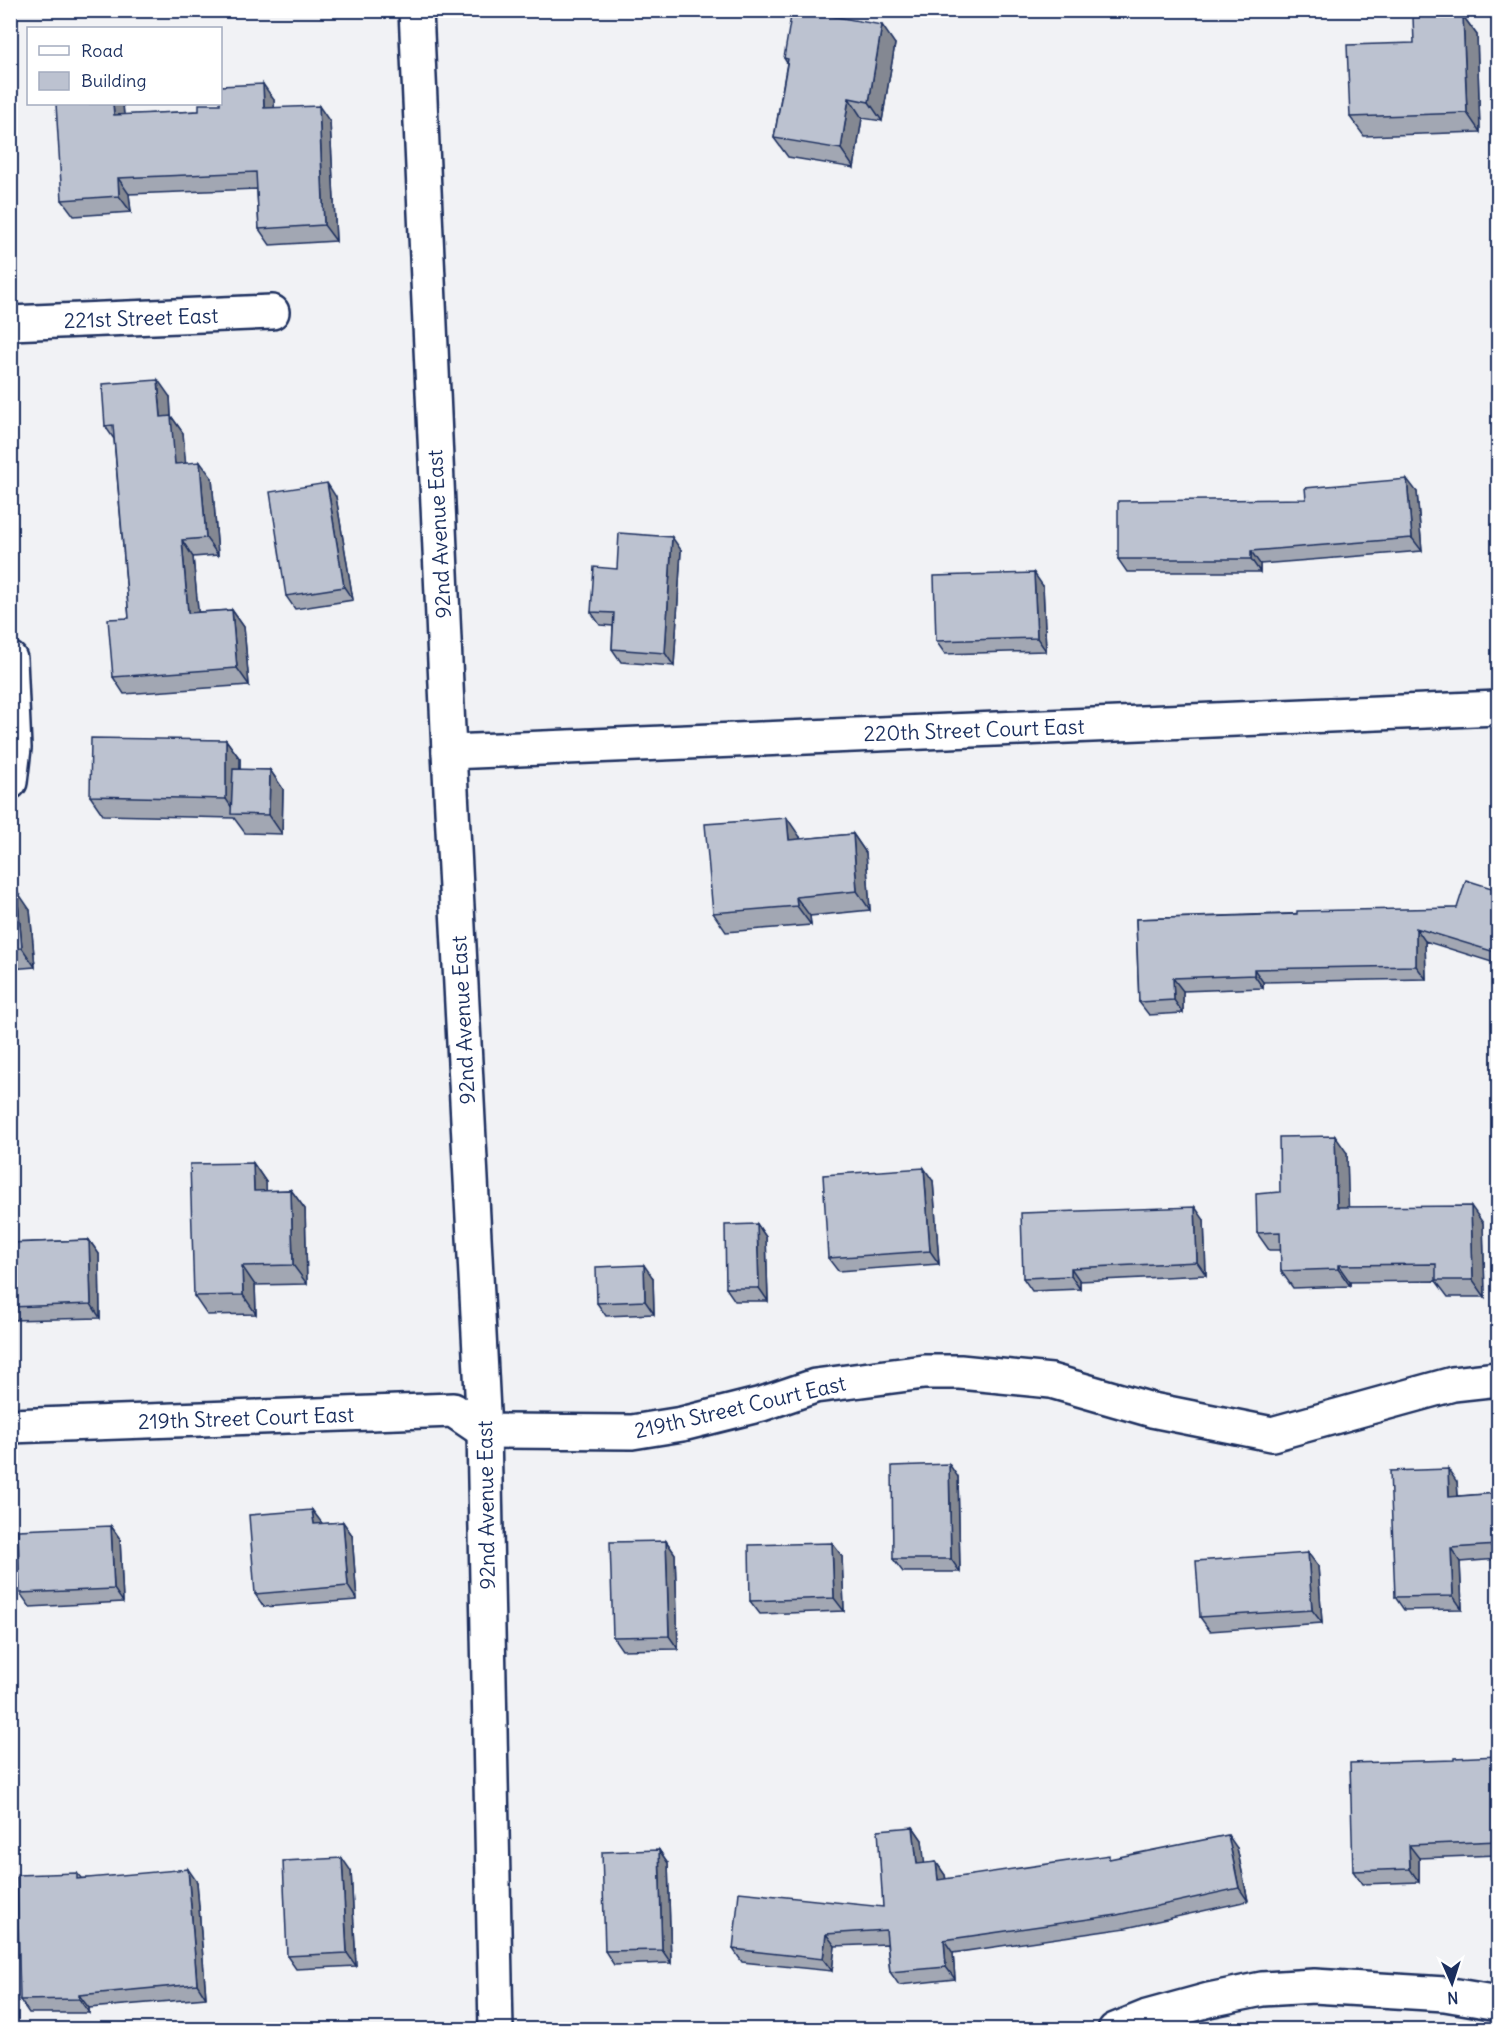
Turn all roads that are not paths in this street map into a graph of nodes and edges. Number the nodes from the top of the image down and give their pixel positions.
1 (416, 10) edge
2 (272, 312) dead end
3 (10, 323) edge
4 (10, 659) edge
5 (1498, 708) edge
6 (449, 752) junction
7 (10, 782) edge
8 (1498, 1379) edge
9 (10, 1426) edge
10 (484, 1431) junction
11 (1498, 2004) edge
12 (496, 2030) edge
13 (1115, 2030) edge

1 - 6 street, 92nd Avenue East
2 - 3 street, 221st Street East
4 - 7 street
5 - 6 street, 220th Street Court East
6 - 10 street, 92nd Avenue East
8 - 10 street, 219th Street Court East
9 - 10 street, 219th Street Court East
10 - 12 street, 92nd Avenue East
11 - 13 street

